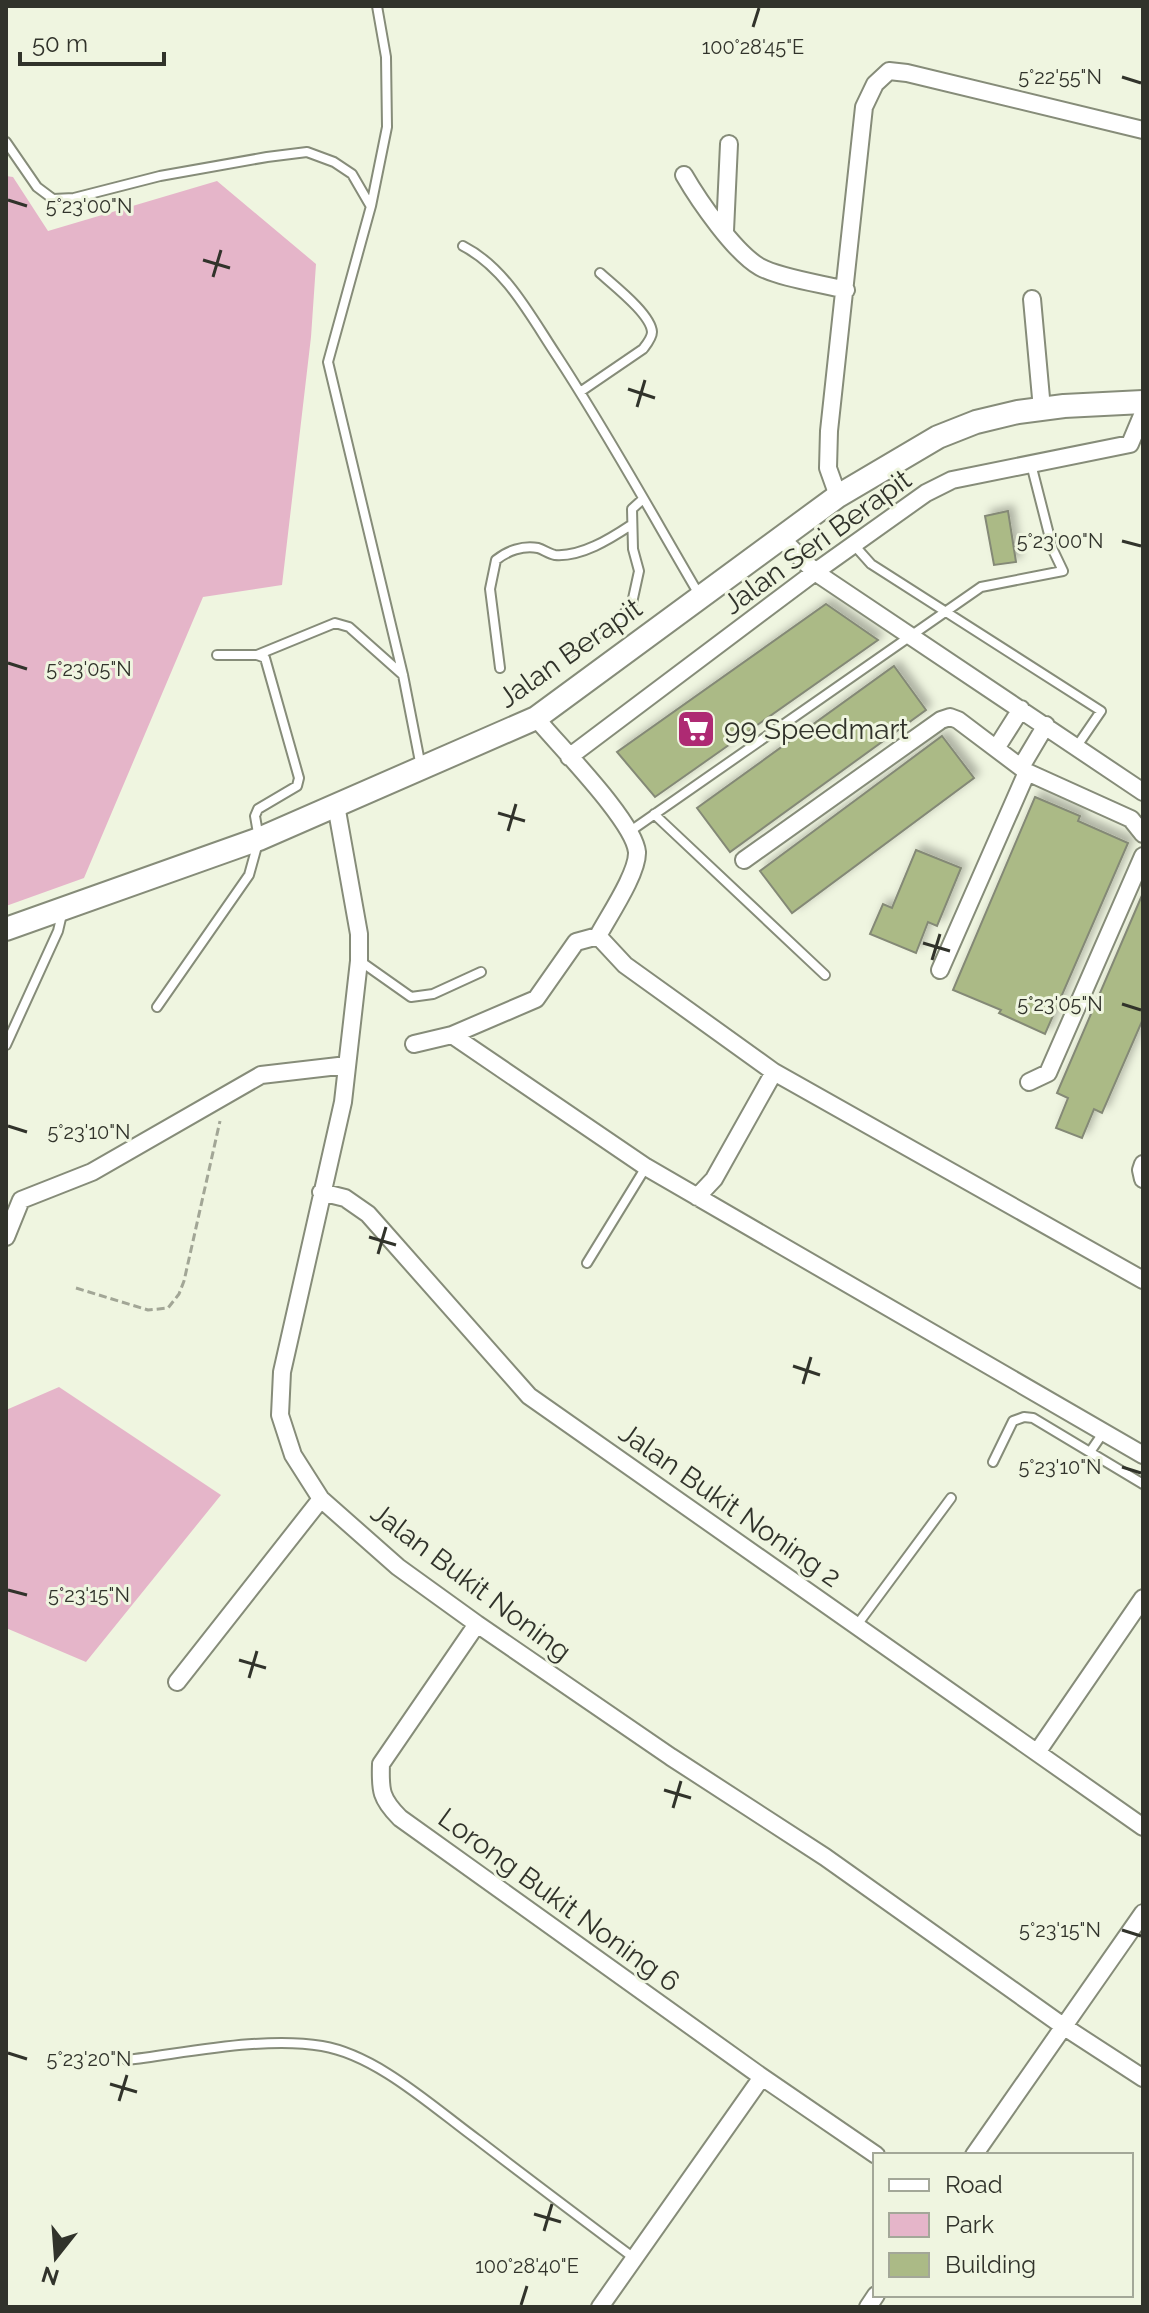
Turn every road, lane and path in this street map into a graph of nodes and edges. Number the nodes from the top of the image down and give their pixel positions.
1 (377, 6) edge
2 (1143, 130) edge
3 (6, 142) edge
4 (729, 144) dead end
5 (684, 175) dead end
6 (371, 206) junction
7 (725, 231) junction
8 (463, 246) dead end
9 (600, 273) dead end
10 (846, 290) junction
11 (1032, 299) dead end
12 (580, 392) junction
13 (1143, 402) edge
14 (1042, 409) junction
15 (1143, 413) edge
16 (1031, 464) junction
17 (838, 496) junction
18 (643, 499) junction
19 (631, 525) junction
20 (782, 539) junction
21 (854, 545) junction
22 (815, 572) junction
23 (701, 597) junction
24 (946, 612) junction
25 (910, 637) junction
26 (569, 654) dead end
27 (217, 655) dead end
28 (257, 655) junction
29 (500, 668) dead end
30 (403, 675) junction
31 (1021, 709) junction
32 (536, 718) junction
33 (1046, 725) junction
34 (1077, 746) junction
35 (997, 747) junction
36 (569, 757) junction
37 (422, 768) junction
38 (1024, 769) junction
39 (1143, 792) edge
40 (336, 805) junction
41 (654, 814) junction
42 (629, 832) junction
43 (1143, 834) edge
44 (259, 839) junction
45 (1143, 856) edge
46 (744, 860) dead end
47 (64, 909) junction
48 (6, 929) edge
49 (598, 936) junction
50 (359, 961) junction
51 (940, 970) dead end
52 (481, 972) dead end
53 (825, 975) dead end
54 (157, 1007) dead end
55 (452, 1035) junction
56 (414, 1044) dead end
57 (6, 1045) edge
58 (347, 1065) junction
59 (774, 1072) junction
60 (1029, 1082) dead end
61 (221, 1097) junction
62 (1143, 1164) edge
63 (646, 1167) junction
64 (1143, 1179) edge
65 (321, 1192) junction
66 (697, 1197) junction
67 (13, 1200) edge
68 (7, 1230) edge
69 (587, 1263) dead end
70 (1141, 1275) edge
71 (76, 1288) dead end
72 (1103, 1433) junction
73 (1090, 1452) junction
74 (1143, 1455) edge
75 (993, 1462) dead end
76 (1143, 1484) edge
77 (951, 1498) dead end
78 (321, 1499) junction
79 (1143, 1598) edge
80 (477, 1624) junction
81 (856, 1626) junction
82 (177, 1682) dead end
83 (1038, 1751) junction
84 (1143, 1827) edge
85 (1143, 1913) edge
86 (1063, 2026) junction
87 (127, 2060) dead end
88 (762, 2077) junction
89 (1143, 2078) edge
90 (873, 2153) edge
91 (975, 2153) edge
92 (634, 2258) junction
93 (600, 2307) edge

1 - 6 lane
2 - 10 street
3 - 6 lane
4 - 7 street
5 - 7 street
6 - 30 lane
7 - 10 street
8 - 12 lane
9 - 12 lane
10 - 17 street
11 - 14 street
12 - 18 lane
13 - 14 main road, Jalan Berapit
14 - 17 main road, Jalan Berapit
15 - 16 street, Jalan Seri Berapit
16 - 21 street, Jalan Seri Berapit
16 - 24 lane
17 - 20 main road, Jalan Berapit
18 - 19 lane
18 - 23 lane
19 - 26 lane
19 - 29 lane
20 - 22 street
20 - 23 main road, Jalan Berapit
21 - 22 street, Jalan Seri Berapit
21 - 24 lane
22 - 25 street
22 - 36 street, Jalan Seri Berapit
23 - 32 main road, Jalan Berapit
24 - 25 lane
24 - 34 lane
25 - 31 street
25 - 41 lane
27 - 28 lane
28 - 30 lane
28 - 44 lane
30 - 37 lane
31 - 33 street
31 - 35 street
32 - 36 street
32 - 37 main road, Jalan Berapit
33 - 34 street
33 - 38 street
34 - 39 street
35 - 38 street
35 - 46 street
36 - 42 street
37 - 40 main road, Jalan Berapit
38 - 43 street
38 - 51 street
40 - 44 main road, Jalan Berapit
40 - 50 street, Jalan Bukit Noning
41 - 42 lane
41 - 53 lane
42 - 49 street
44 - 47 main road, Jalan Berapit
44 - 54 lane
45 - 60 street
47 - 48 main road, Jalan Berapit
47 - 57 lane
49 - 55 street
49 - 59 street
50 - 52 lane
50 - 58 street, Jalan Bukit Noning
55 - 56 street
55 - 63 street
58 - 61 street
58 - 65 street, Jalan Bukit Noning
59 - 66 street
59 - 70 street
61 - 67 street
61 - 71 path
62 - 64 street
63 - 66 street
63 - 69 lane
65 - 78 street, Jalan Bukit Noning
65 - 81 street, Jalan Bukit Noning 2
66 - 72 street
67 - 68 street
72 - 73 lane
72 - 74 street
73 - 75 lane
73 - 76 lane
77 - 81 lane
78 - 80 street, Jalan Bukit Noning
78 - 82 street
79 - 83 street
80 - 86 street, Jalan Bukit Noning
80 - 88 street, Lorong Bukit Noning 6
81 - 83 street, Jalan Bukit Noning 2
83 - 84 street, Jalan Bukit Noning 2
85 - 86 street
86 - 89 street, Jalan Bukit Noning
86 - 91 street
87 - 92 lane
88 - 90 street, Lorong Bukit Noning 6
88 - 92 street
92 - 93 street

